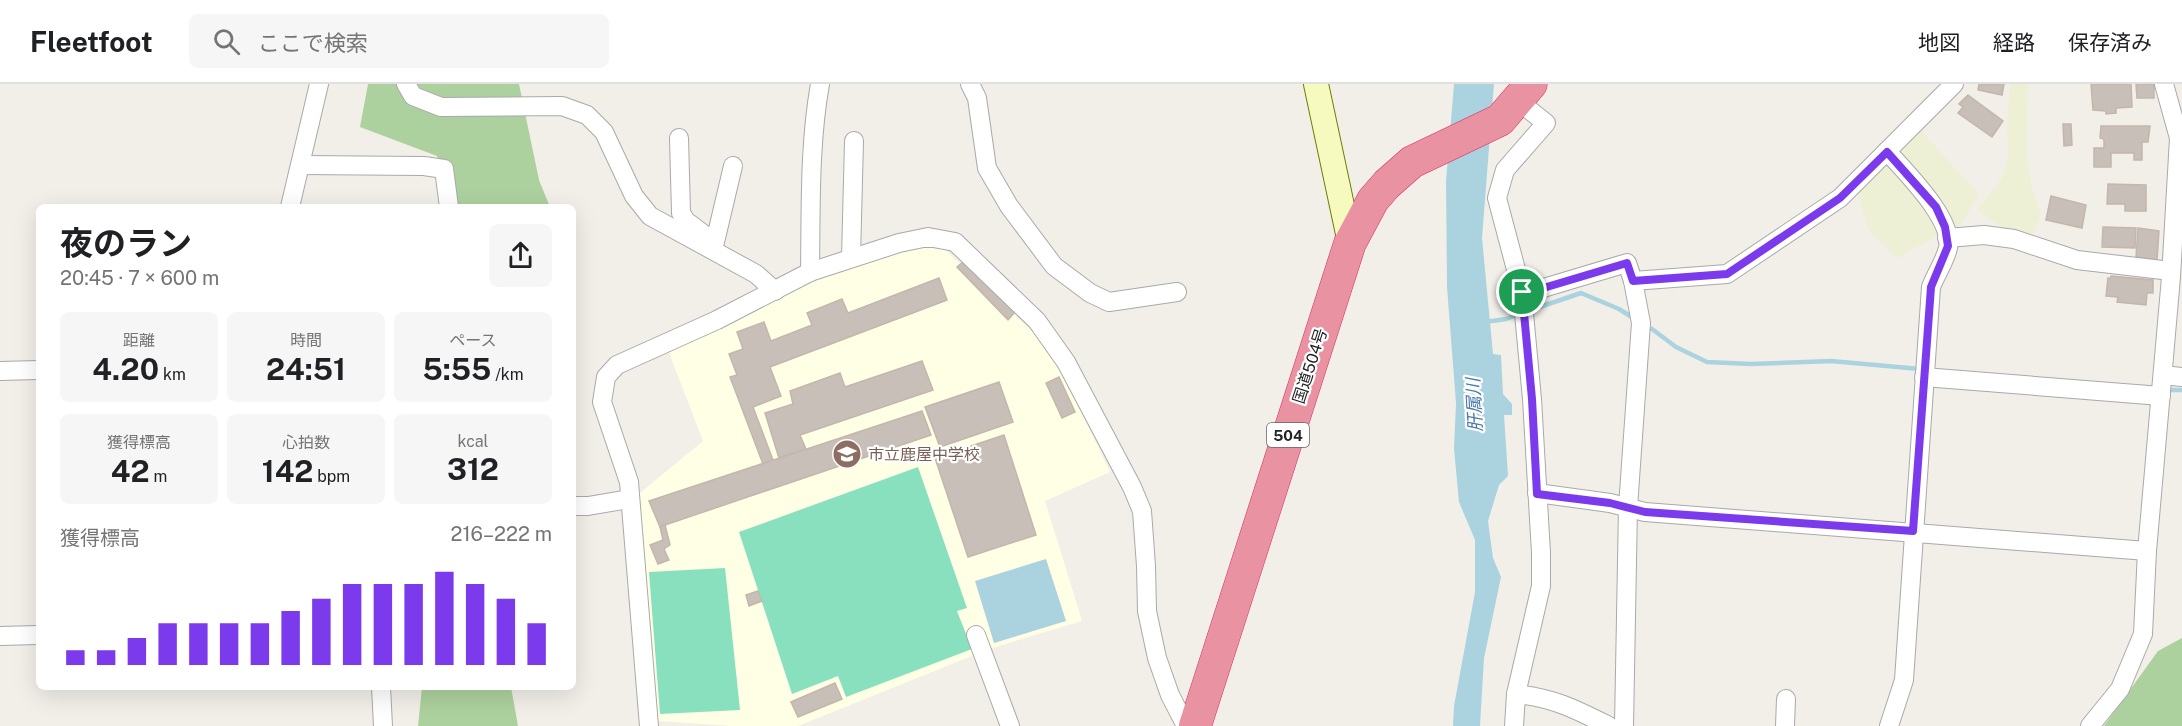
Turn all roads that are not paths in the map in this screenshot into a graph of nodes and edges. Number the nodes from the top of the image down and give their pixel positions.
1 (320, 84) edge
2 (406, 84) edge
3 (820, 84) edge
4 (970, 84) edge
5 (1316, 84) edge
6 (1954, 84) edge
7 (2164, 84) edge
8 (1516, 102) edge
9 (679, 138) dead end
10 (2180, 140) edge
11 (854, 141) dead end
12 (1887, 152) junction
13 (301, 165) junction
14 (733, 166) dead end
15 (291, 204) edge
16 (449, 204) edge
17 (1947, 238) junction
18 (1350, 243) junction
19 (716, 247) junction
20 (852, 258) junction
21 (2171, 271) junction
22 (810, 272) junction
23 (1633, 281) junction
24 (775, 291) junction
25 (1177, 292) dead end
26 (1522, 292) junction
27 (36, 370) edge
28 (0, 371) edge
29 (2163, 375) junction
30 (1924, 377) junction
31 (2182, 377) edge
32 (2161, 396) junction
33 (1537, 494) junction
34 (629, 499) junction
35 (576, 506) edge
36 (1628, 507) junction
37 (1913, 531) junction
38 (2147, 551) junction
39 (36, 635) edge
40 (976, 635) dead end
41 (0, 636) edge
42 (381, 690) edge
43 (1516, 694) junction
44 (1786, 699) dead end
45 (383, 726) edge
46 (649, 726) edge
47 (1010, 726) edge
48 (1186, 726) edge
49 (1195, 726) edge
50 (1514, 726) edge
51 (1609, 726) edge
52 (1624, 726) edge
53 (1785, 726) edge
54 (1889, 726) edge
55 (2090, 726) edge

1 - 13 street
2 - 19 street
3 - 22 street
4 - 25 street
5 - 18 street
6 - 12 street
7 - 10 street
8 - 18 highway, 国道504号 / 504
8 - 26 street
9 - 19 street
10 - 21 street
11 - 20 street
12 - 17 street
12 - 23 street
13 - 15 street
13 - 16 street
14 - 19 street
17 - 21 street
17 - 30 street
18 - 49 highway, 国道504号 / 504
19 - 24 street
20 - 22 street
20 - 48 street
21 - 29 street
22 - 24 street
23 - 26 street
23 - 36 street
24 - 34 street
26 - 33 street
27 - 28 street
29 - 31 street
29 - 32 street
30 - 32 street
30 - 37 street
32 - 38 street
33 - 36 street
33 - 43 street
34 - 35 street
34 - 46 street
36 - 37 street
36 - 52 street
37 - 38 street
37 - 54 street
38 - 55 street
39 - 41 street
40 - 47 street
42 - 45 street
43 - 50 street
43 - 51 street
44 - 53 street

